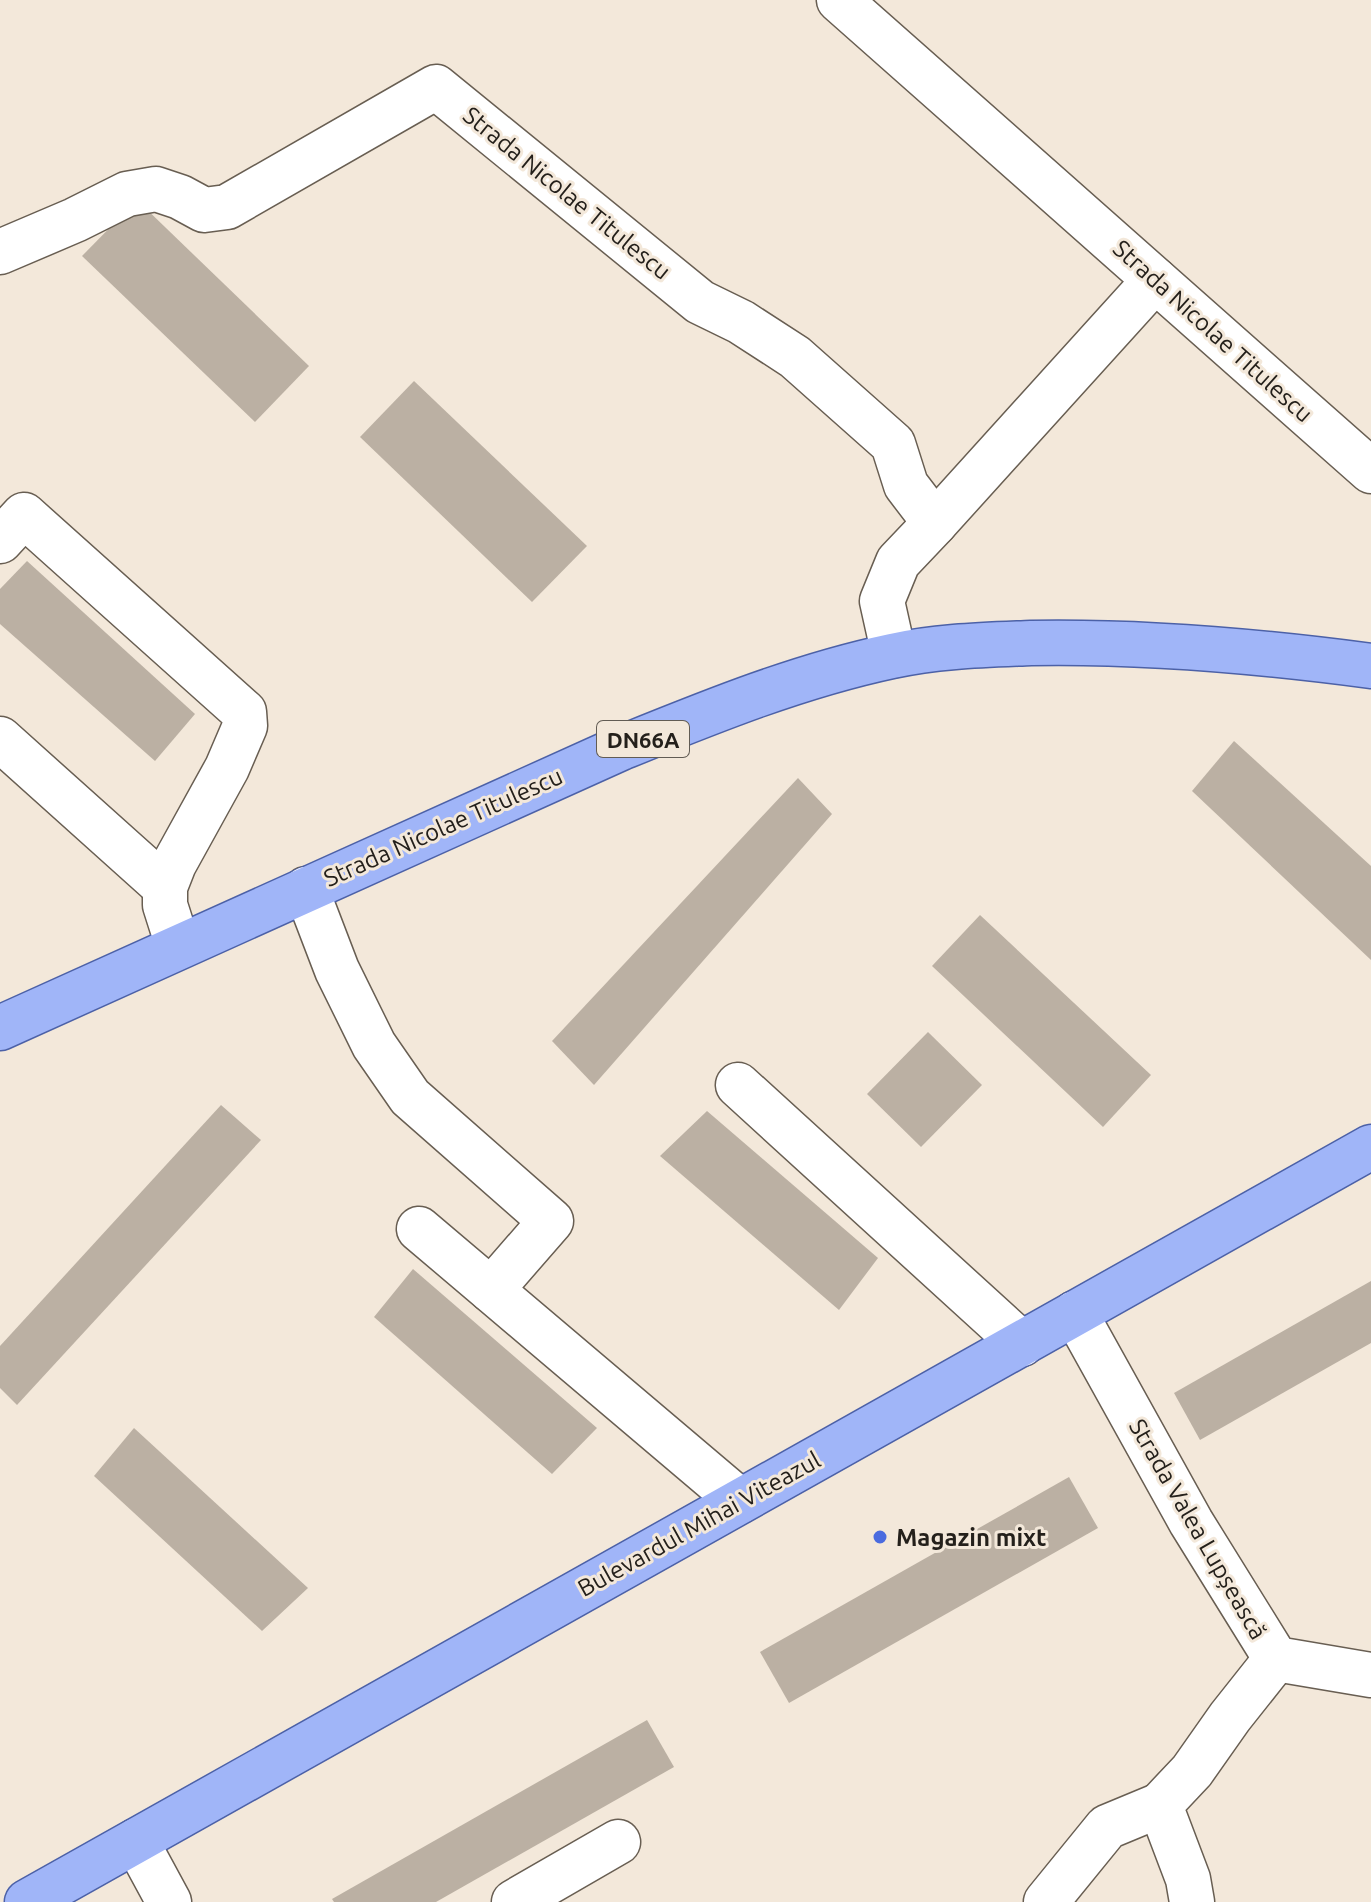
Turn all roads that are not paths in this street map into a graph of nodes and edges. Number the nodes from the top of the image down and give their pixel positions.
1 (839, 0) edge
2 (0, 252) edge
3 (1155, 280) junction
4 (1371, 471) edge
5 (935, 523) junction
6 (0, 541) edge
7 (894, 655) junction
8 (1352, 663) edge
9 (1371, 696) edge
10 (0, 739) edge
11 (165, 887) junction
12 (306, 889) junction
13 (178, 946) junction
14 (0, 1028) edge
15 (738, 1085) dead end
16 (1371, 1147) edge
17 (419, 1229) dead end
18 (491, 1290) junction
19 (1075, 1313) junction
20 (1022, 1344) junction
21 (740, 1501) junction
22 (1276, 1659) junction
23 (1371, 1675) edge
24 (1160, 1805) junction
25 (136, 1841) junction
26 (618, 1842) dead end
27 (27, 1902) edge
28 (169, 1902) edge
29 (514, 1902) edge
30 (1046, 1902) edge
31 (1192, 1902) edge

1 - 3 street, Strada Nicolae Titulescu
2 - 5 street, Strada Nicolae Titulescu
3 - 4 street, Strada Nicolae Titulescu
3 - 5 street
5 - 7 street
6 - 11 street
7 - 8 main road, Strada Nicolae Titulescu / DN66A
7 - 12 main road, Strada Nicolae Titulescu / DN66A
8 - 9 main road
10 - 11 street
11 - 13 street
12 - 13 main road, Strada Nicolae Titulescu / DN66A
12 - 18 street
13 - 14 main road, Strada Nicolae Titulescu / DN66A
15 - 20 street
16 - 19 main road, Bulevardul Mihai Viteazul
17 - 18 street
18 - 21 street
19 - 20 main road, Bulevardul Mihai Viteazul
19 - 22 street, Strada Valea Lupșească
20 - 21 main road, Bulevardul Mihai Viteazul
21 - 25 main road, Bulevardul Mihai Viteazul
22 - 23 street, Strada Valea Lupșească
22 - 24 street
24 - 30 street
24 - 31 street
25 - 27 main road, Bulevardul Mihai Viteazul
25 - 28 street
26 - 29 street

